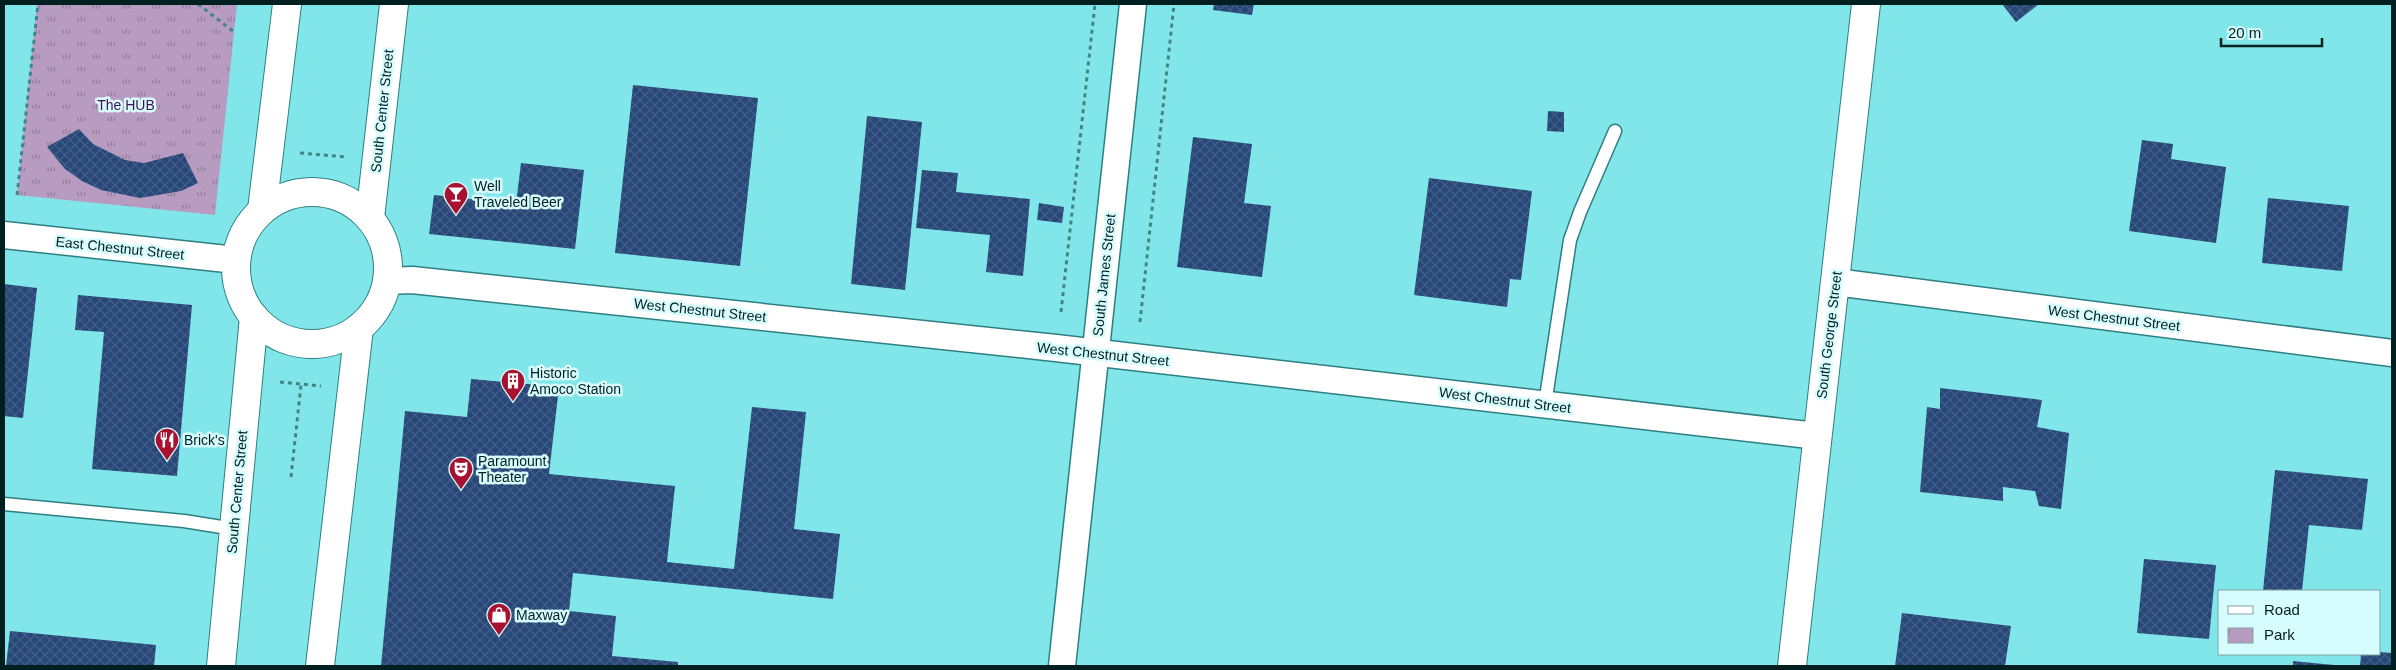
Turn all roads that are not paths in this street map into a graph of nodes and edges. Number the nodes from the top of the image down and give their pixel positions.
1 (287, 4) edge
2 (394, 4) edge
3 (1133, 4) edge
4 (1866, 4) edge
5 (1615, 131) dead end
6 (262, 210) junction
7 (370, 218) junction
8 (4, 234) edge
9 (236, 260) junction
10 (387, 281) junction
11 (1835, 282) junction
12 (254, 318) junction
13 (359, 328) junction
14 (1096, 353) junction
15 (2392, 353) edge
16 (1545, 404) junction
17 (1817, 436) junction
18 (4, 504) edge
19 (234, 529) junction
20 (221, 666) edge
21 (320, 666) edge
22 (1062, 666) edge
23 (1792, 666) edge

1 - 6 street
2 - 7 street, South Center Street
3 - 14 street, South James Street
4 - 11 street, South George Street
5 - 16 lane
6 - 7 street
6 - 9 street
7 - 10 street
8 - 9 street, East Chestnut Street
9 - 12 street
10 - 13 street
10 - 14 street, West Chestnut Street
11 - 15 street, West Chestnut Street
11 - 17 street, South George Street
12 - 13 street
12 - 19 street, South Center Street
13 - 21 street
14 - 16 street, West Chestnut Street
14 - 22 street, South James Street
16 - 17 street, West Chestnut Street
17 - 23 street, South George Street
18 - 19 lane
19 - 20 street, South Center Street

